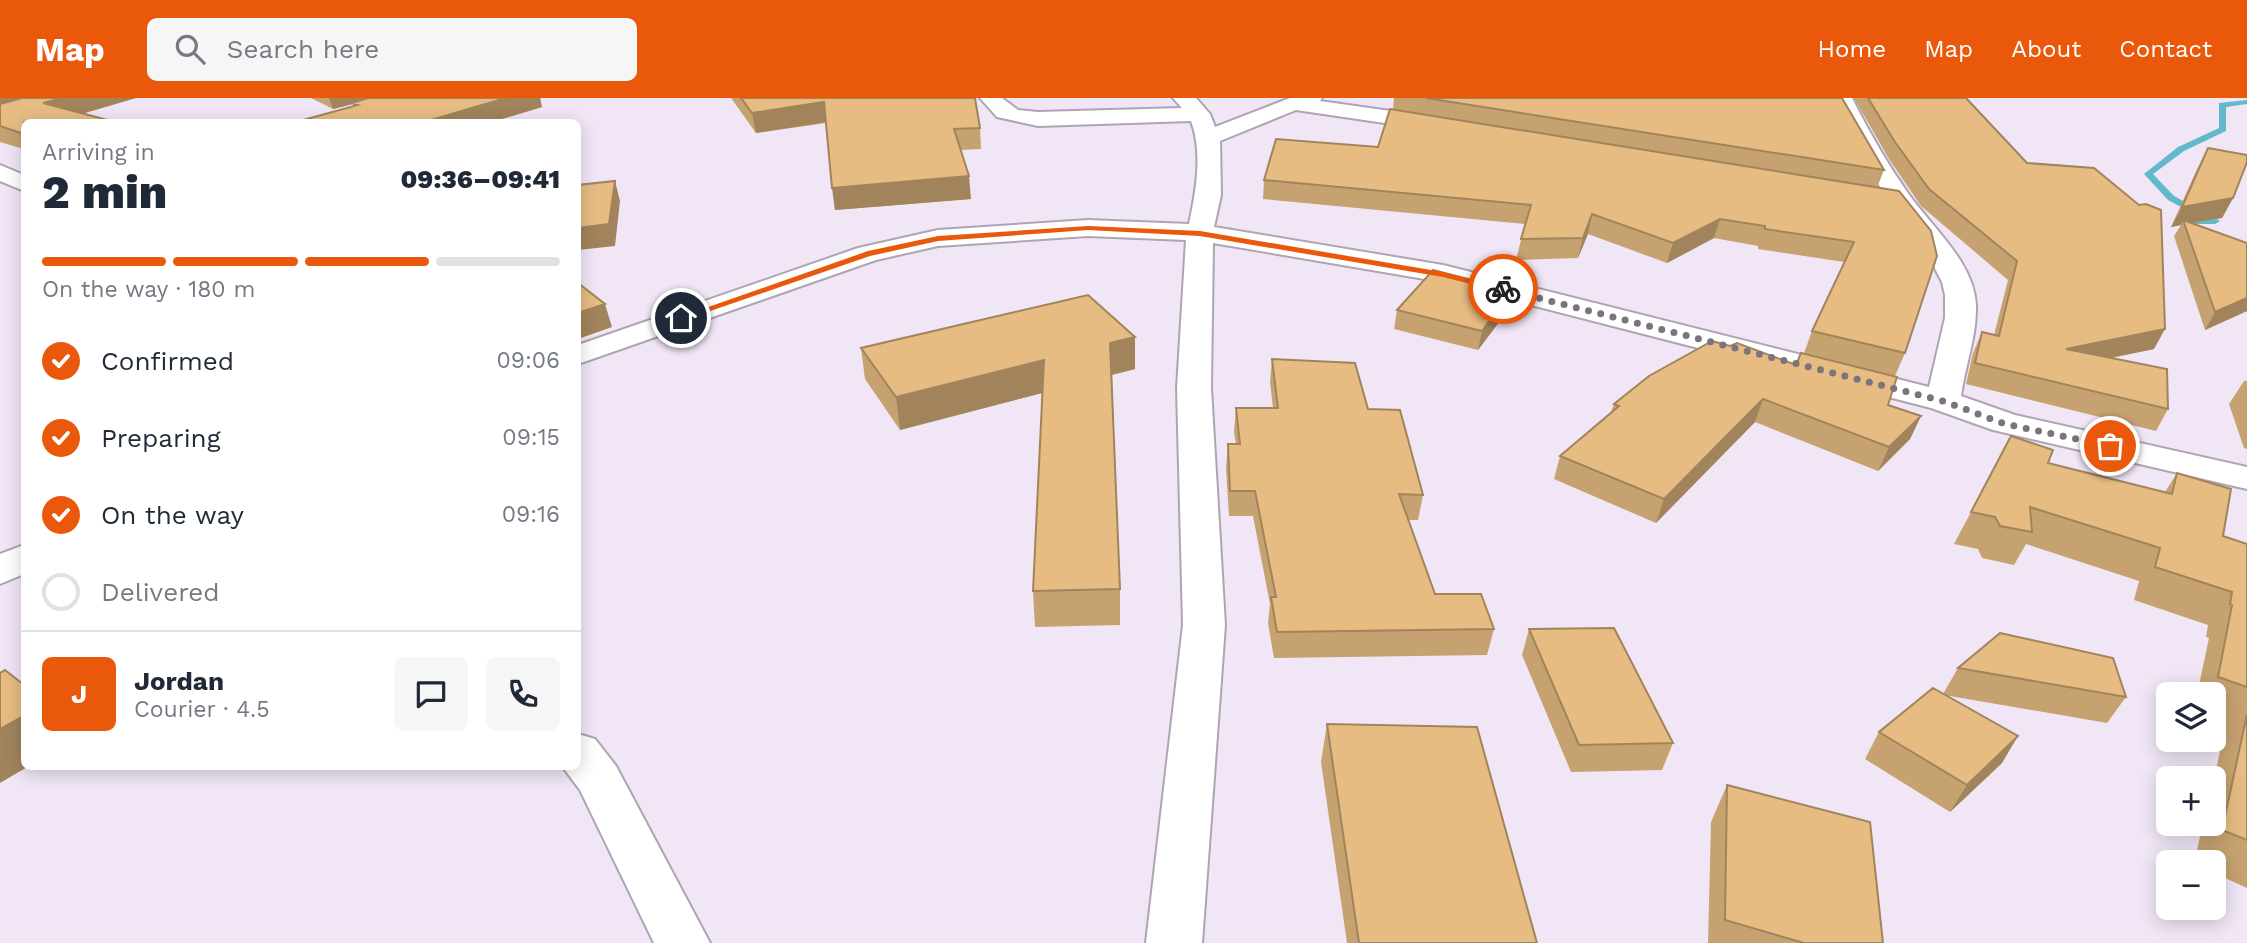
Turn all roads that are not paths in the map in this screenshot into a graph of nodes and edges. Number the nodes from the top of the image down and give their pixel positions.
1 (991, 98) edge
2 (1841, 98) edge
3 (1303, 101) edge
4 (1197, 117) edge
5 (1458, 128) edge
6 (0, 172) edge
7 (21, 182) edge
8 (1200, 233) junction
9 (581, 354) edge
10 (1943, 401) junction
11 (2247, 478) edge
12 (21, 560) edge
13 (0, 571) edge
14 (581, 756) edge
15 (682, 943) edge
16 (1174, 943) edge

1 - 4 street
2 - 10 street
3 - 4 street
3 - 5 street
4 - 8 street
6 - 7 street
8 - 9 street
8 - 10 street
8 - 16 street
10 - 11 street
12 - 13 street
14 - 15 street

